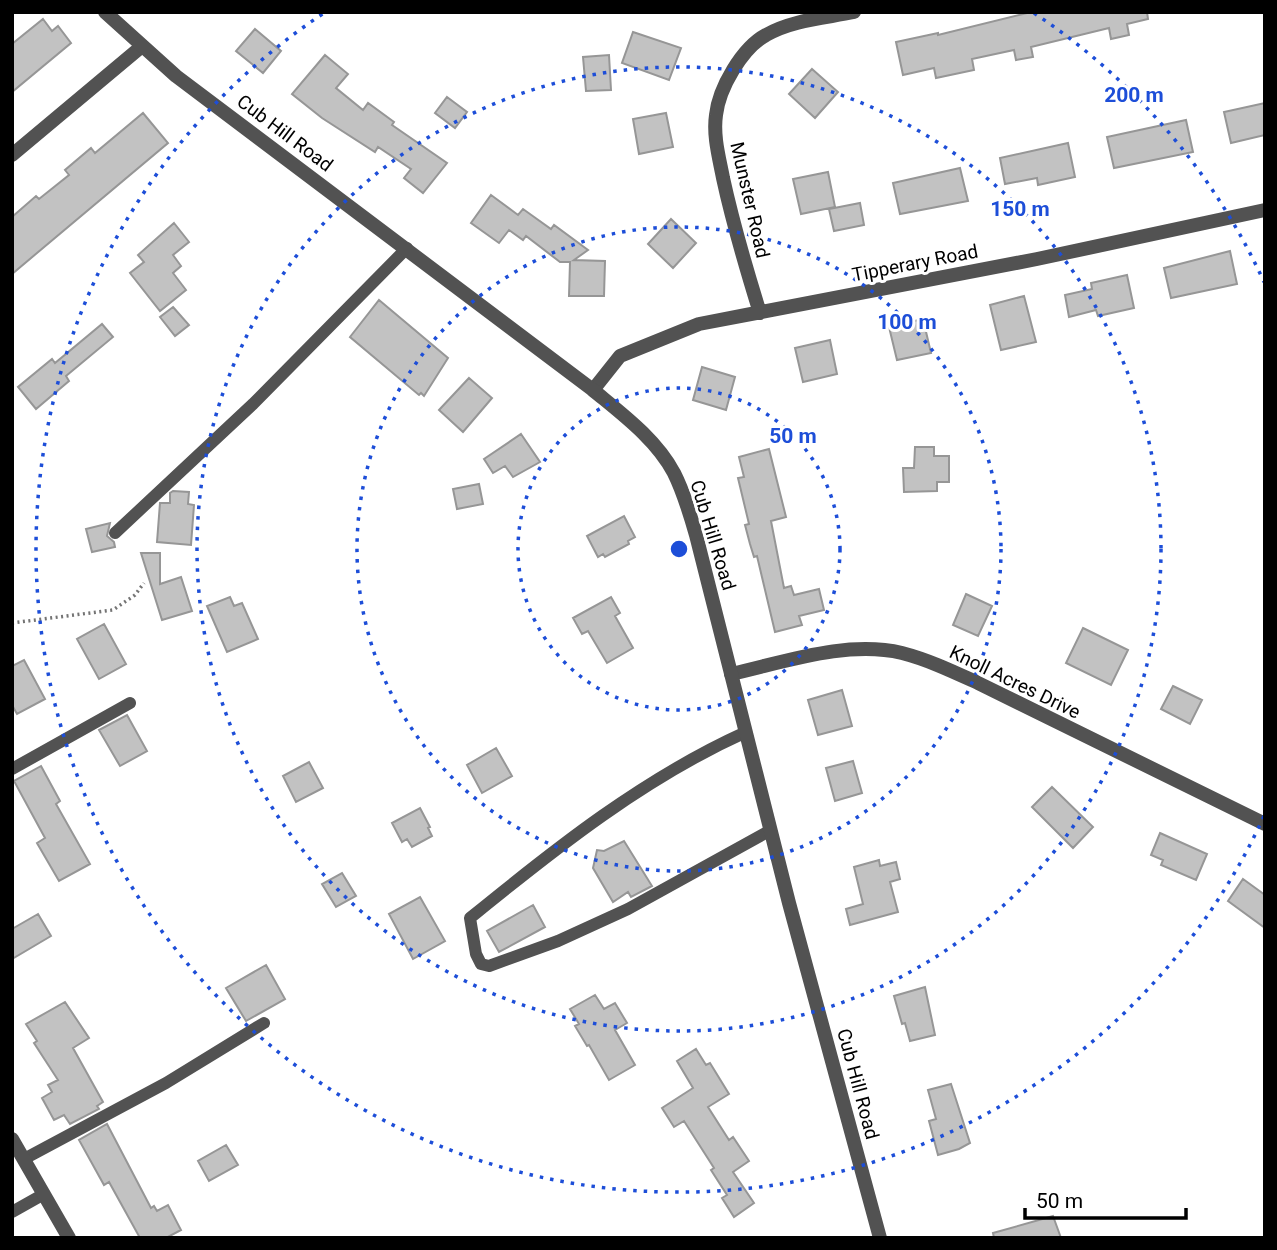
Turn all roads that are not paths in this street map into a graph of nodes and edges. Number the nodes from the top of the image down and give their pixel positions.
1 (105, 12) edge
2 (854, 12) edge
3 (141, 47) junction
4 (12, 155) edge
5 (1265, 210) edge
6 (407, 248) junction
7 (760, 313) junction
8 (593, 390) junction
9 (115, 533) dead end
10 (731, 674) junction
11 (130, 702) dead end
12 (746, 732) junction
13 (12, 769) edge
14 (1265, 824) edge
15 (771, 830) junction
16 (264, 1023) dead end
17 (12, 1139) edge
18 (24, 1159) junction
19 (44, 1194) junction
20 (12, 1212) edge
21 (69, 1238) edge
22 (880, 1238) edge

1 - 3 street, Cub Hill Road
2 - 7 street, Munster Road
3 - 4 street
3 - 6 street, Cub Hill Road
5 - 7 street, Tipperary Road
6 - 8 street, Cub Hill Road
6 - 9 lane
7 - 8 street, Tipperary Road
8 - 10 street, Cub Hill Road
10 - 12 street, Cub Hill Road
10 - 14 street, Knoll Acres Drive
11 - 13 lane
12 - 15 street, Cub Hill Road
12 - 15 lane
15 - 22 street, Cub Hill Road
16 - 18 lane
17 - 18 street
18 - 19 street
19 - 20 lane
19 - 21 street

